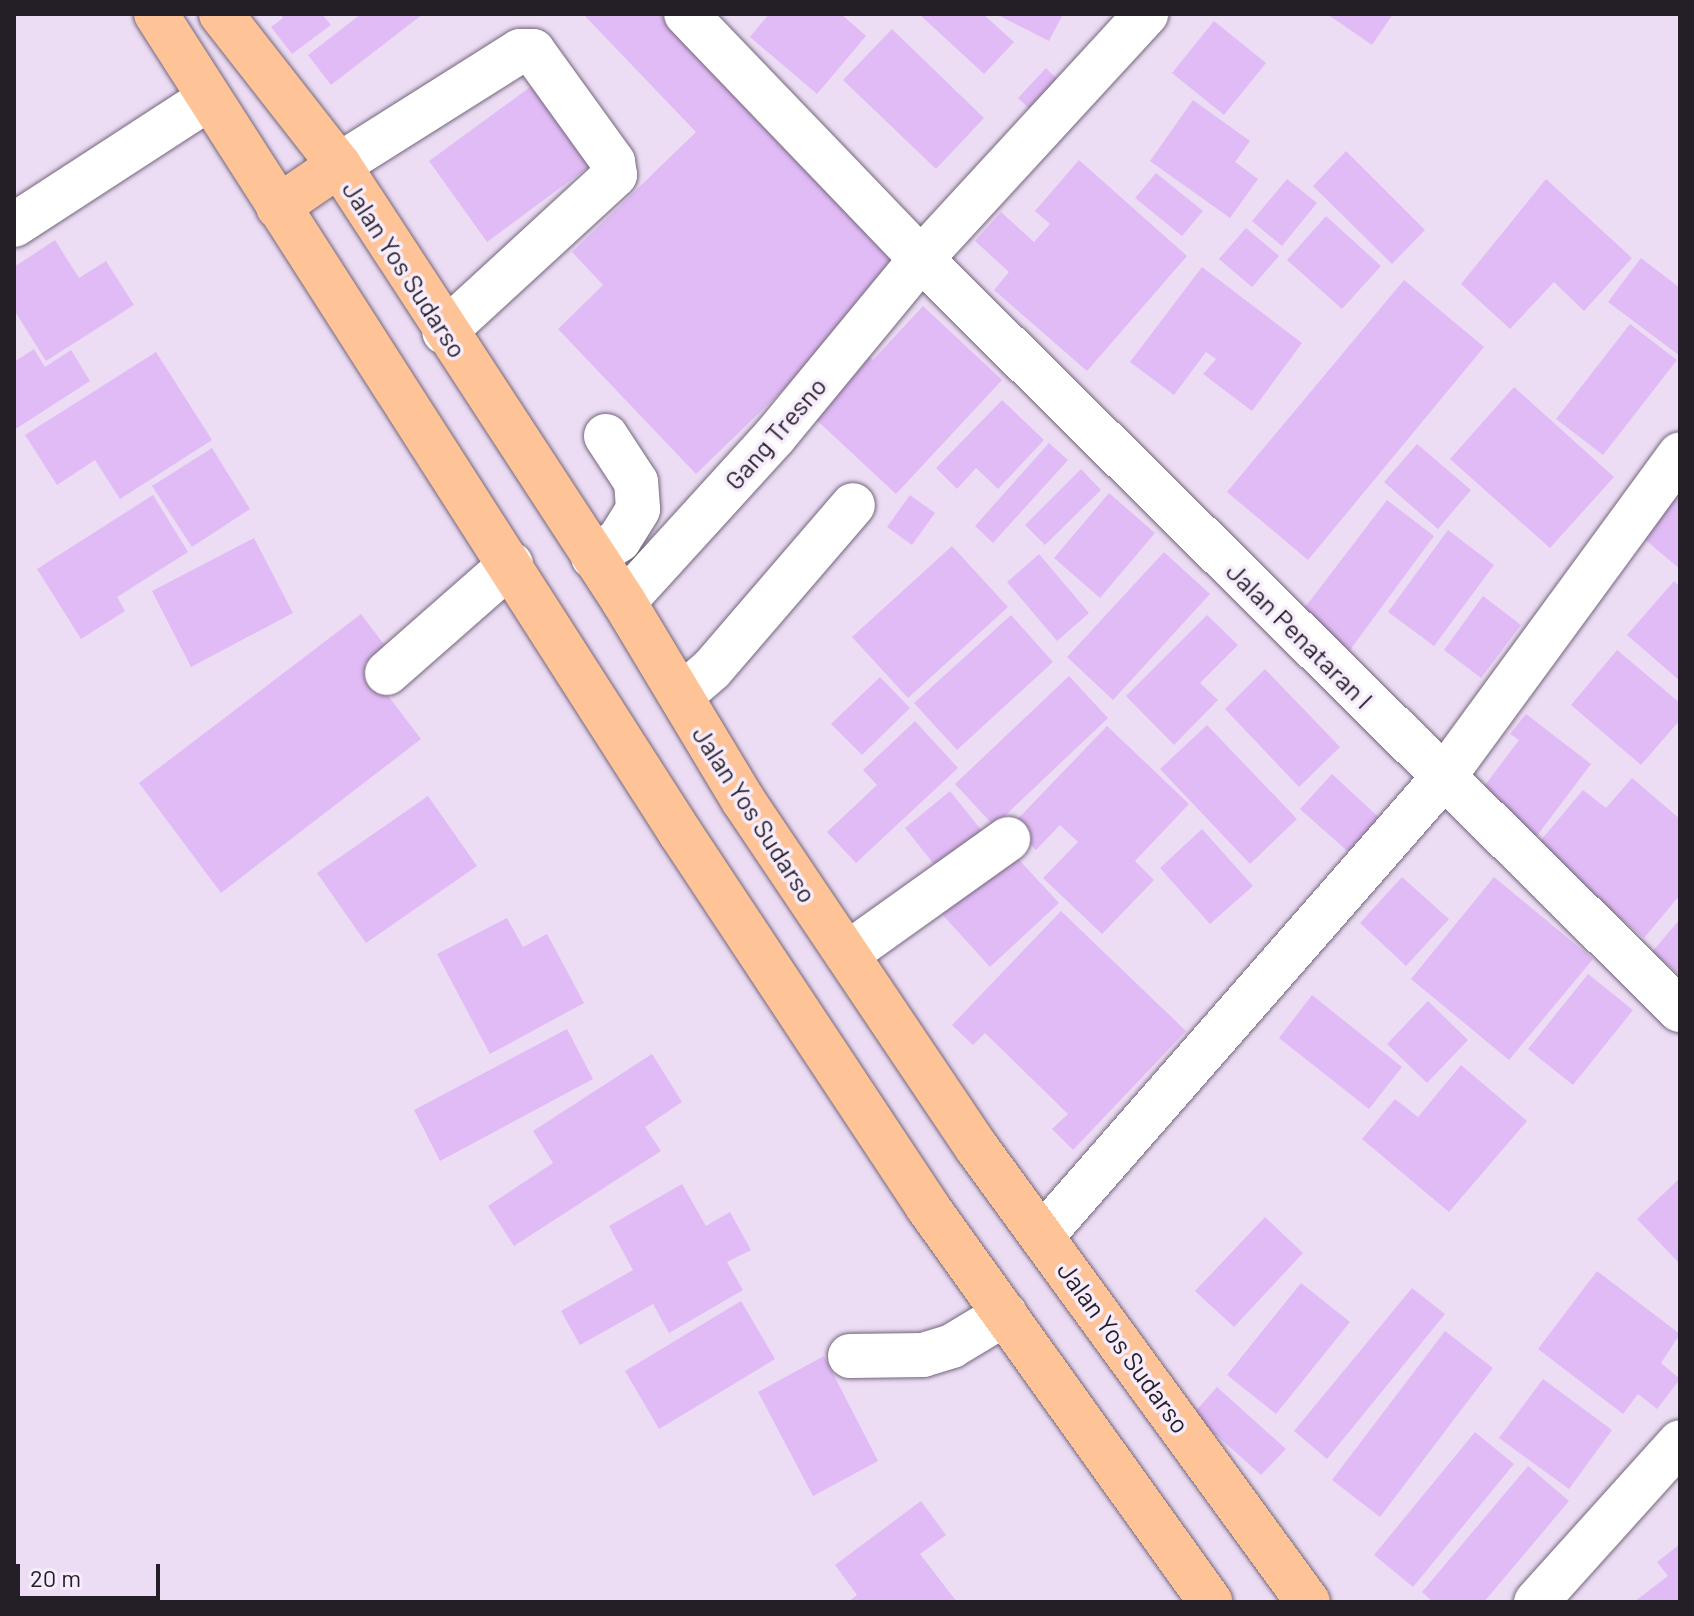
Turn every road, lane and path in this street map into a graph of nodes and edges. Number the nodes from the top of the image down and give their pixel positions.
1 (156, 14) edge
2 (221, 14) edge
3 (686, 14) edge
4 (1146, 14) edge
5 (208, 99) junction
6 (339, 165) junction
7 (278, 207) junction
8 (14, 225) edge
9 (921, 259) junction
10 (444, 332) junction
11 (606, 436) dead end
12 (1680, 454) edge
13 (853, 505) dead end
14 (593, 557) junction
15 (511, 564) junction
16 (624, 602) junction
17 (387, 673) dead end
18 (681, 696) junction
19 (1443, 778) junction
20 (1008, 839) dead end
21 (847, 954) junction
22 (1680, 1010) edge
23 (1043, 1235) junction
24 (1005, 1314) junction
25 (850, 1356) dead end
26 (1680, 1442) edge
27 (1211, 1602) edge
28 (1308, 1602) edge
29 (1536, 1602) edge

1 - 5 highway
2 - 6 highway, Jalan Yos Sudarso
3 - 9 street, Jalan Penataran I
4 - 9 street, Gang Tresno
5 - 7 highway
5 - 8 street
6 - 7 highway
6 - 10 highway, Jalan Yos Sudarso
6 - 10 street
7 - 15 highway
9 - 16 street, Gang Tresno
9 - 19 street, Jalan Penataran I
10 - 14 highway, Jalan Yos Sudarso
11 - 14 street
12 - 19 street
13 - 18 street
14 - 16 highway, Jalan Yos Sudarso
15 - 17 street
15 - 24 highway
16 - 18 highway, Jalan Yos Sudarso
18 - 21 highway, Jalan Yos Sudarso
19 - 22 street, Jalan Penataran I
19 - 23 street
20 - 21 street
21 - 23 highway, Jalan Yos Sudarso
23 - 28 highway, Jalan Yos Sudarso
24 - 25 street
24 - 27 highway
26 - 29 street

